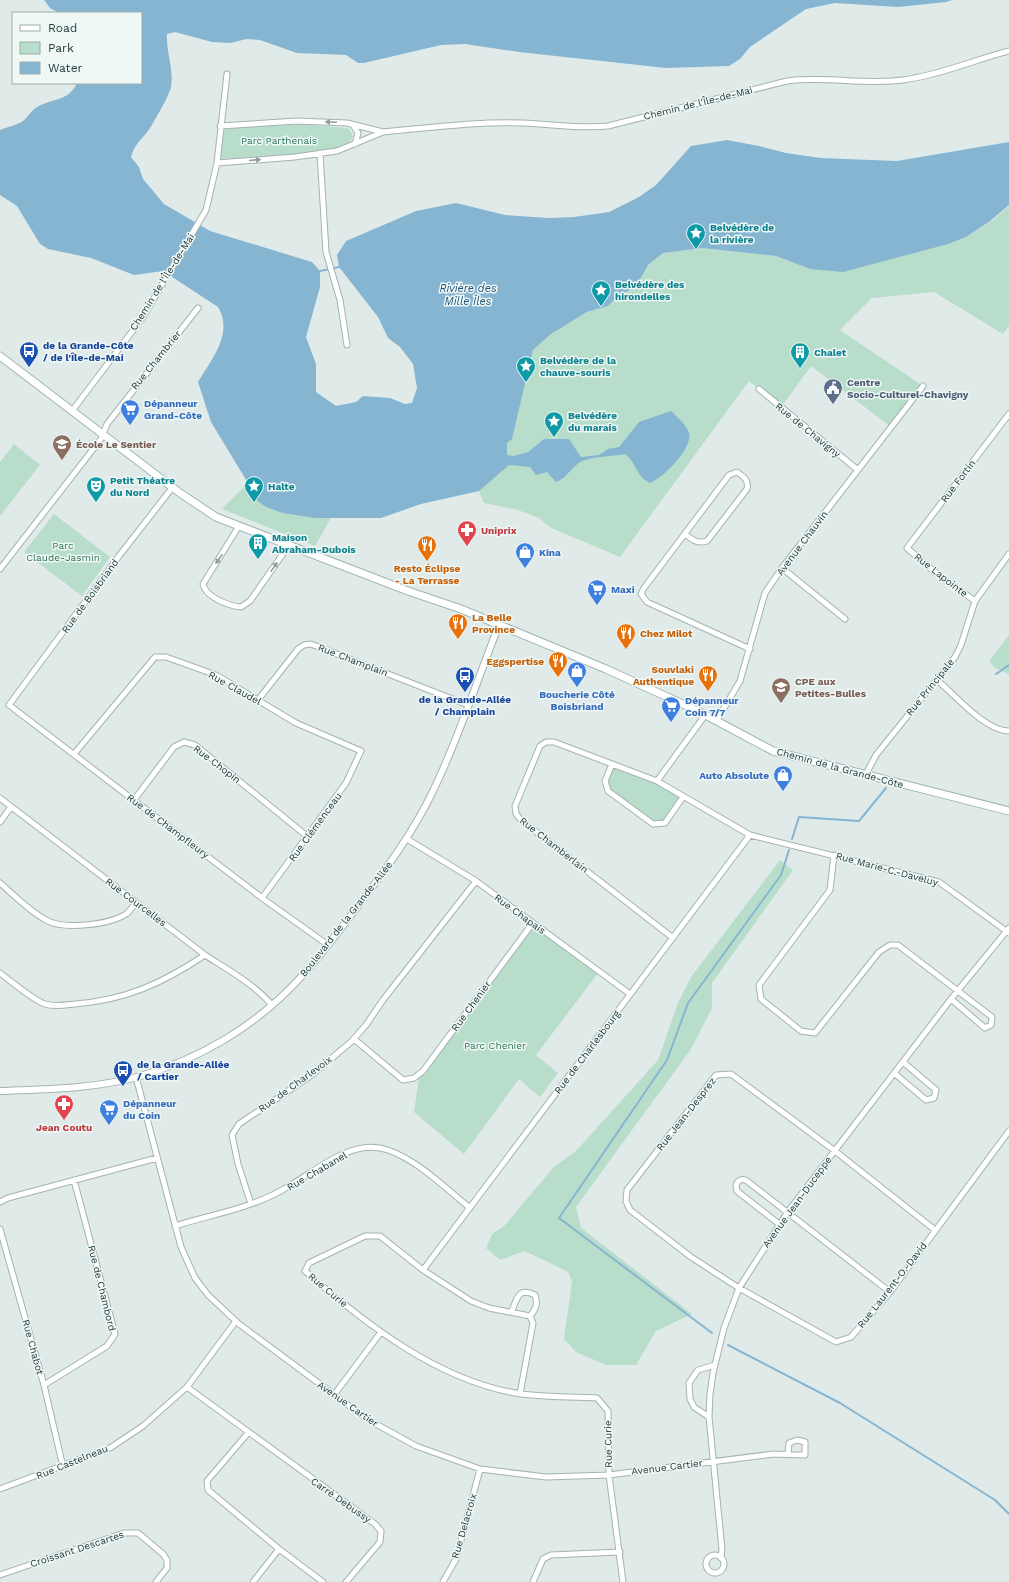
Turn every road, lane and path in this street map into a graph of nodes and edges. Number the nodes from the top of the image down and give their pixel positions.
1 (1009, 51) edge
2 (226, 74) dead end
3 (353, 125) junction
4 (220, 126) junction
5 (383, 132) junction
6 (354, 145) junction
7 (320, 154) junction
8 (216, 163) junction
9 (198, 308) dead end
10 (347, 345) dead end
11 (0, 356) edge
12 (923, 386) dead end
13 (759, 389) dead end
14 (72, 411) junction
15 (1009, 414) edge
16 (102, 434) junction
17 (858, 470) junction
18 (172, 488) junction
19 (240, 526) junction
20 (685, 534) junction
21 (289, 545) junction
22 (908, 548) joint
23 (1009, 554) edge
24 (782, 568) junction
25 (0, 569) edge
26 (975, 601) junction
27 (845, 619) dead end
28 (499, 625) junction
29 (750, 649) junction
30 (937, 680) junction
31 (258, 700) junction
32 (468, 704) junction
33 (9, 705) joint
34 (706, 714) junction
35 (717, 720) junction
36 (1009, 731) edge
37 (361, 752) joint
38 (74, 754) junction
39 (612, 764) junction
40 (866, 774) junction
41 (657, 781) junction
42 (683, 797) junction
43 (0, 798) edge
44 (134, 800) junction
45 (12, 807) junction
46 (1009, 811) edge
47 (0, 822) edge
48 (750, 835) junction
49 (308, 837) junction
50 (407, 838) junction
51 (834, 855) junction
52 (476, 881) junction
53 (0, 883) edge
54 (262, 898) junction
55 (136, 903) junction
56 (532, 924) junction
57 (1008, 930) edge
58 (673, 938) junction
59 (328, 944) junction
60 (205, 955) junction
61 (0, 973) edge
62 (959, 990) junction
63 (630, 994) junction
64 (951, 999) junction
65 (272, 1006) junction
66 (354, 1039) junction
67 (903, 1062) junction
68 (894, 1073) junction
69 (136, 1077) junction
70 (0, 1091) edge
71 (1009, 1131) edge
72 (835, 1151) junction
73 (157, 1158) junction
74 (74, 1180) junction
75 (0, 1202) edge
76 (251, 1204) junction
77 (470, 1208) junction
78 (788, 1212) junction
79 (779, 1224) junction
80 (175, 1226) junction
81 (0, 1229) edge
82 (935, 1230) junction
83 (423, 1270) junction
84 (739, 1288) junction
85 (890, 1292) junction
86 (512, 1311) junction
87 (530, 1316) junction
88 (236, 1321) junction
89 (381, 1332) junction
90 (715, 1365) junction
91 (44, 1386) junction
92 (187, 1387) junction
93 (520, 1394) junction
94 (334, 1395) junction
95 (709, 1417) junction
96 (248, 1433) junction
97 (788, 1454) dead end
98 (714, 1461) junction
99 (63, 1467) junction
100 (480, 1469) junction
101 (609, 1475) junction
102 (0, 1489) edge
103 (278, 1549) junction
104 (620, 1552) junction
105 (721, 1558) dead end
106 (0, 1575) edge
107 (156, 1582) edge
108 (253, 1582) edge
109 (323, 1582) edge
110 (346, 1582) edge
111 (444, 1582) edge
112 (533, 1582) edge
113 (623, 1582) edge

1 - 5 street, Chemin de l'Île-de-Mai
2 - 4 street, Chemin de l'Île-de-Mai
3 -> 4 street, Chemin de l'Île-de-Mai
3 - 5 street, Chemin de l'Île-de-Mai
3 - 6 street
4 - 8 street, Chemin de l'Île-de-Mai
5 - 6 street, Chemin de l'Île-de-Mai
6 - 7 street, Chemin de l'Île-de-Mai
8 -> 7 street, Chemin de l'Île-de-Mai
7 - 10 street
8 - 14 street, Chemin de l'Île-de-Mai
9 - 16 street, Rue Chambrier
11 - 14 main road, Chemin de la Grande-Côte
12 - 17 street, Avenue Chauvin
13 - 17 street, Rue de Chavigny
14 - 16 main road, Chemin de la Grande-Côte
15 - 22 street, Rue Fortin
16 - 18 main road, Chemin de la Grande-Côte
16 - 25 street, Rue Chambrier
17 - 24 street, Avenue Chauvin
18 - 19 main road, Chemin de la Grande-Côte
18 - 33 street, Rue de Boisbriand
19 - 21 main road, Chemin de la Grande-Côte
19 -> 21 street
20 - 20 street
20 - 29 street
21 - 28 main road, Chemin de la Grande-Côte
22 - 26 street, Rue Lapointe
23 - 26 street, Rue Principale
24 - 27 street
24 - 29 street, Avenue Chauvin
26 - 30 street, Rue Principale
28 - 32 street, Boulevard de la Grande-Allée
28 - 34 main road, Chemin de la Grande-Côte
29 - 35 street, Avenue Chauvin
30 - 36 street
30 - 40 street, Rue Principale
31 - 32 street, Rue Champlain
31 - 37 street, Rue Claudel
31 - 38 street, Rue Claudel
32 - 50 street, Boulevard de la Grande-Allée
33 - 38 street, Rue de Champfleury
34 - 35 main road, Chemin de la Grande-Côte
34 - 41 street
35 - 40 main road, Chemin de la Grande-Côte
37 - 49 street, Rue Clémenceau
38 - 44 street, Rue de Champfleury
39 - 41 street, Rue Chamberlain
39 - 42 street
39 - 58 street, Rue Chamberlain
40 - 46 main road, Chemin de la Grande-Côte
41 - 42 street, Rue Chamberlain
42 - 48 street, Rue Chamberlain
43 - 45 street, Rue Courcelles
44 - 49 street, Rue Chopin
44 - 54 street, Rue de Champfleury
45 - 47 street
45 - 55 street, Rue Courcelles
48 - 51 street, Rue Marie-C.-Daveluy
48 - 58 street, Rue de Charlesbourg
49 - 54 street, Rue Clémenceau
50 - 52 street, Rue Chapais
50 - 59 street, Boulevard de la Grande-Allée
51 - 57 street, Rue Marie-C.-Daveluy
51 - 62 street
52 - 56 street, Rue Chapais
52 - 66 street, Rue de Charlevoix
53 - 55 street
54 - 59 street, Rue de Champfleury
55 - 60 street, Rue Courcelles
56 - 63 street, Rue Chapais
56 - 66 street, Rue Chenier
57 - 62 street, Avenue Jean-Duceppe
58 - 63 street, Rue de Charlesbourg
59 - 65 street, Boulevard de la Grande-Allée
60 - 61 street
60 - 65 street, Rue Courcelles
62 - 64 street, Avenue Jean-Duceppe
62 - 64 street
63 - 77 street, Rue de Charlesbourg
64 - 67 street, Avenue Jean-Duceppe
65 - 69 street, Boulevard de la Grande-Allée
66 - 76 street, Rue de Charlevoix
67 - 68 street, Avenue Jean-Duceppe
67 - 68 street
68 - 72 street, Avenue Jean-Duceppe
69 - 70 street, Boulevard de la Grande-Allée
69 - 73 street, Avenue Cartier
71 - 82 street, Rue Laurent-O.-David
72 - 78 street, Avenue Jean-Duceppe
72 - 82 street, Rue Jean-Desprez
72 - 84 street, Rue Jean-Desprez
73 - 74 street
73 - 80 street, Avenue Cartier
74 - 75 street
74 - 91 street, Rue de Chambord
76 - 77 street, Rue Chabanel
76 - 80 street, Rue Chabanel
77 - 83 street, Rue de Charlesbourg
78 - 79 street, Avenue Jean-Duceppe
78 - 79 street
78 - 85 street
79 - 84 street, Avenue Jean-Duceppe
80 - 88 street, Avenue Cartier
81 - 91 street, Rue Chabot
82 - 85 street, Rue Laurent-O.-David
83 - 86 street, Rue Curie
83 - 89 street, Rue Curie
84 - 85 street, Rue Laurent-O.-David
84 - 90 street, Avenue Jean-Duceppe
86 - 87 street, Rue Curie
86 - 87 street
87 - 93 street
88 - 92 street, Rue Castelneau
88 - 94 street, Avenue Cartier
89 - 93 street, Rue Curie
89 - 94 street
90 - 95 street, Avenue Jean-Duceppe
90 - 95 street
91 - 99 street, Rue Chabot
92 - 96 street, Carré Debussy
92 - 99 street, Rue Castelneau
93 - 101 street, Rue Curie
94 - 100 street, Avenue Cartier
95 - 98 street, Avenue Jean-Duceppe
96 - 103 street
96 - 110 street, Carré Debussy
97 - 98 street, Avenue Cartier
98 - 101 street, Avenue Cartier
98 - 105 street, Avenue Jean-Duceppe
99 - 102 street, Rue Castelneau
100 - 101 street, Avenue Cartier
100 - 111 street, Rue Delacroix
101 - 104 street, Rue Curie
103 - 108 street
103 - 109 street
104 - 112 street
104 - 113 street, Rue Curie
106 - 107 street, Croissant Descartes

